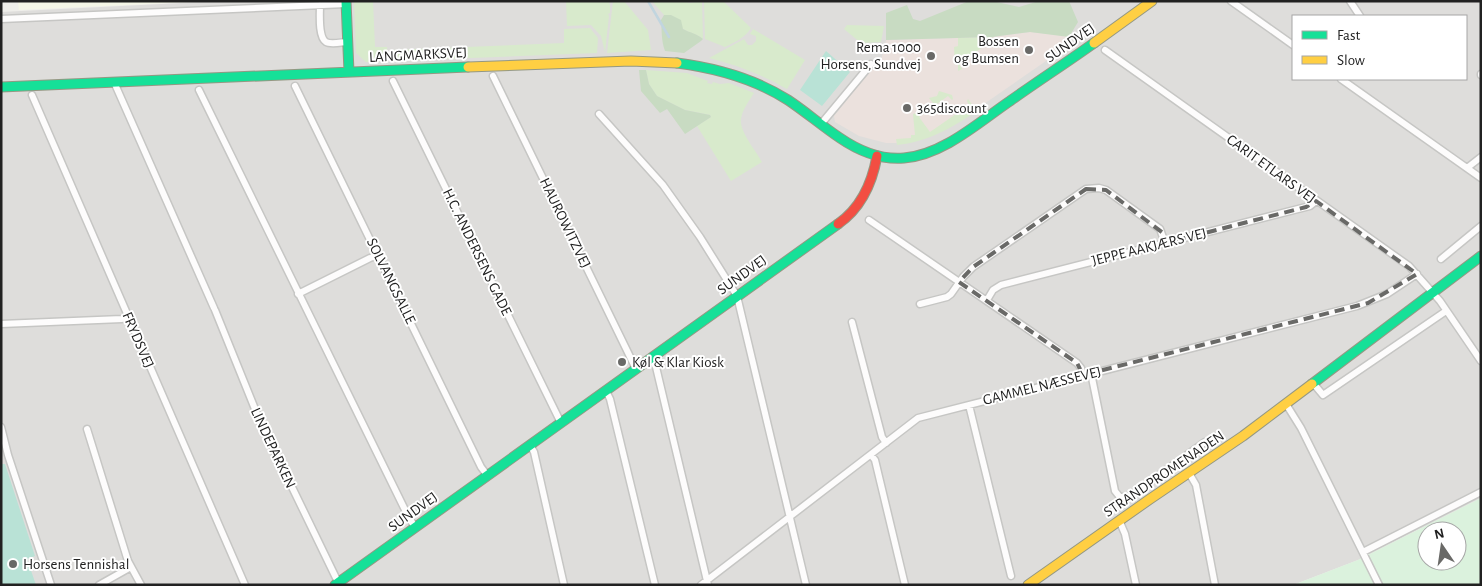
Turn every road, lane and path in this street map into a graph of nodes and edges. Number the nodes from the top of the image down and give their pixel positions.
1 (1152, 1) edge
2 (1231, 1) edge
3 (1350, 1) edge
4 (346, 2) edge
5 (320, 5) junction
6 (1359, 15) edge
7 (1, 18) edge
8 (348, 42) junction
9 (1292, 44) edge
10 (1105, 50) dead end
11 (871, 64) dead end
12 (349, 72) junction
13 (493, 76) dead end
14 (1342, 80) edge
15 (393, 81) dead end
16 (114, 82) junction
17 (295, 86) dead end
18 (1, 87) edge
19 (199, 90) dead end
20 (32, 95) dead end
21 (599, 114) dead end
22 (821, 124) junction
23 (877, 156) junction
24 (1481, 157) edge
25 (1467, 168) junction
26 (1481, 178) edge
27 (1316, 201) junction
28 (869, 220) dead end
29 (1481, 226) edge
30 (1166, 243) junction
31 (378, 256) junction
32 (1481, 256) edge
33 (1441, 259) dead end
34 (1417, 274) junction
35 (960, 282) junction
36 (1433, 293) junction
37 (298, 294) junction
38 (737, 296) junction
39 (987, 300) junction
40 (920, 304) dead end
41 (1446, 311) junction
42 (128, 316) junction
43 (852, 322) dead end
44 (1, 324) edge
45 (650, 358) junction
46 (1480, 360) edge
47 (636, 369) junction
48 (1091, 373) junction
49 (1083, 375) junction
50 (1313, 383) junction
51 (606, 391) junction
52 (1286, 404) junction
53 (969, 405) junction
54 (561, 423) junction
55 (1, 426) edge
56 (87, 429) dead end
57 (1206, 442) dead end
58 (886, 443) junction
59 (530, 445) junction
60 (871, 454) junction
61 (5, 456) edge
62 (1189, 473) junction
63 (487, 475) junction
64 (1481, 492) edge
65 (790, 516) junction
66 (1120, 520) junction
67 (415, 527) junction
68 (1363, 552) junction
69 (131, 567) junction
70 (1011, 576) dead end
71 (707, 582) edge
72 (337, 584) edge
73 (51, 585) edge
74 (98, 585) edge
75 (141, 585) edge
76 (245, 585) edge
77 (564, 585) edge
78 (655, 585) edge
79 (701, 585) edge
80 (806, 585) edge
81 (905, 585) edge
82 (1028, 585) edge
83 (1136, 585) edge
84 (1215, 585) edge
85 (1379, 585) edge

1 - 23 street, SUNDVEJ
2 - 9 street
3 - 6 street
4 - 5 street
4 - 8 street
5 - 7 street
5 - 8 street
8 - 12 street
10 - 27 street, CARIT ETLARS VEJ
11 - 22 street
12 - 16 street, LANGMARKSVEJ
12 - 22 street, LANGMARKSVEJ
13 - 47 street, HAUROWITZVEJ
14 - 25 street
15 - 54 street, H.C. ANDERSENS GADE
16 - 18 street, LANGMARKSVEJ
16 - 72 street, LINDEPARKEN
17 - 31 street, SOLVANGSALLE
19 - 37 street
20 - 42 street, FRYDSVEJ
21 - 38 street
22 - 23 street, LANGMARKSVEJ
23 - 38 street, SUNDVEJ
24 - 25 street
25 - 26 street
27 - 30 street, JEPPE AAKJÆRS VEJ
27 - 34 street, CARIT ETLARS VEJ
28 - 35 street
29 - 33 street
30 - 35 street
30 - 39 street, JEPPE AAKJÆRS VEJ
31 - 37 street
31 - 63 street, SOLVANGSALLE
32 - 36 street, STRANDPROMENADEN
34 - 36 street, CARIT ETLARS VEJ
34 - 48 street, GAMMEL NÆSSEVEJ
35 - 39 street
35 - 40 street
36 - 41 street
36 - 50 street, STRANDPROMENADEN
37 - 67 street
38 - 45 street, SUNDVEJ
38 - 65 street
39 - 49 street
41 - 46 street
41 - 50 street
42 - 44 street
42 - 76 street, FRYDSVEJ
43 - 58 street
45 - 47 street, SUNDVEJ
45 - 71 street
47 - 51 street, SUNDVEJ
48 - 49 street, GAMMEL NÆSSEVEJ
48 - 57 street
49 - 53 street, GAMMEL NÆSSEVEJ
50 - 52 street, STRANDPROMENADEN
51 - 54 street, SUNDVEJ
51 - 78 street
52 - 62 street, STRANDPROMENADEN
52 - 68 street
53 - 58 street, GAMMEL NÆSSEVEJ
53 - 70 street
54 - 59 street, SUNDVEJ
55 - 61 street
56 - 69 street
58 - 60 street, GAMMEL NÆSSEVEJ
59 - 63 street, SUNDVEJ
59 - 77 street
60 - 65 street, GAMMEL NÆSSEVEJ
60 - 81 street
61 - 73 street
62 - 66 street, STRANDPROMENADEN
62 - 84 street
63 - 67 street, SUNDVEJ
64 - 68 street
65 - 71 street, GAMMEL NÆSSEVEJ
65 - 80 street
66 - 82 street, STRANDPROMENADEN
66 - 83 street
67 - 72 street, SUNDVEJ
68 - 85 street
69 - 74 street
69 - 75 street
71 - 79 street, GAMMEL NÆSSEVEJ

